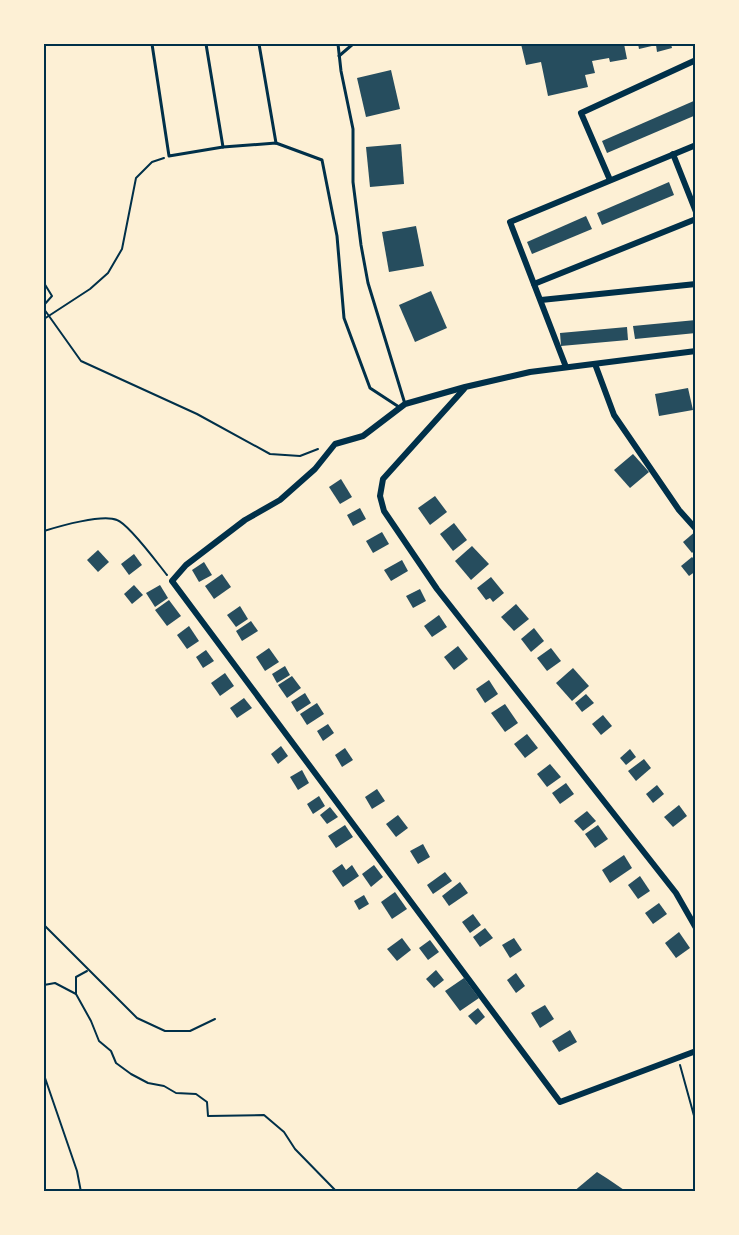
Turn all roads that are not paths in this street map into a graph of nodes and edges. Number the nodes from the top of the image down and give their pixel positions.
1 (152, 44) edge
2 (206, 44) edge
3 (259, 44) edge
4 (338, 44) edge
5 (353, 44) edge
6 (339, 56) junction
7 (696, 60) edge
8 (276, 143) junction
9 (696, 145) edge
10 (223, 147) junction
11 (673, 154) junction
12 (610, 180) junction
13 (696, 212) edge
14 (696, 219) edge
15 (534, 284) junction
16 (696, 284) edge
17 (541, 300) junction
18 (696, 351) edge
19 (595, 364) junction
20 (566, 367) junction
21 (465, 387) junction
22 (402, 406) junction
23 (696, 529) edge
24 (696, 928) edge
25 (696, 1051) edge

1 - 10 lane
2 - 10 lane
3 - 8 lane
4 - 6 lane
5 - 6 lane
6 - 22 lane
7 - 12 street
8 - 10 lane
8 - 22 lane
9 - 11 street
11 - 12 street
11 - 13 street
12 - 15 street
14 - 15 street
15 - 17 street
16 - 17 street
17 - 20 street
18 - 19 street
19 - 20 street
19 - 23 street
20 - 21 street
21 - 22 street
21 - 24 street
22 - 25 street

